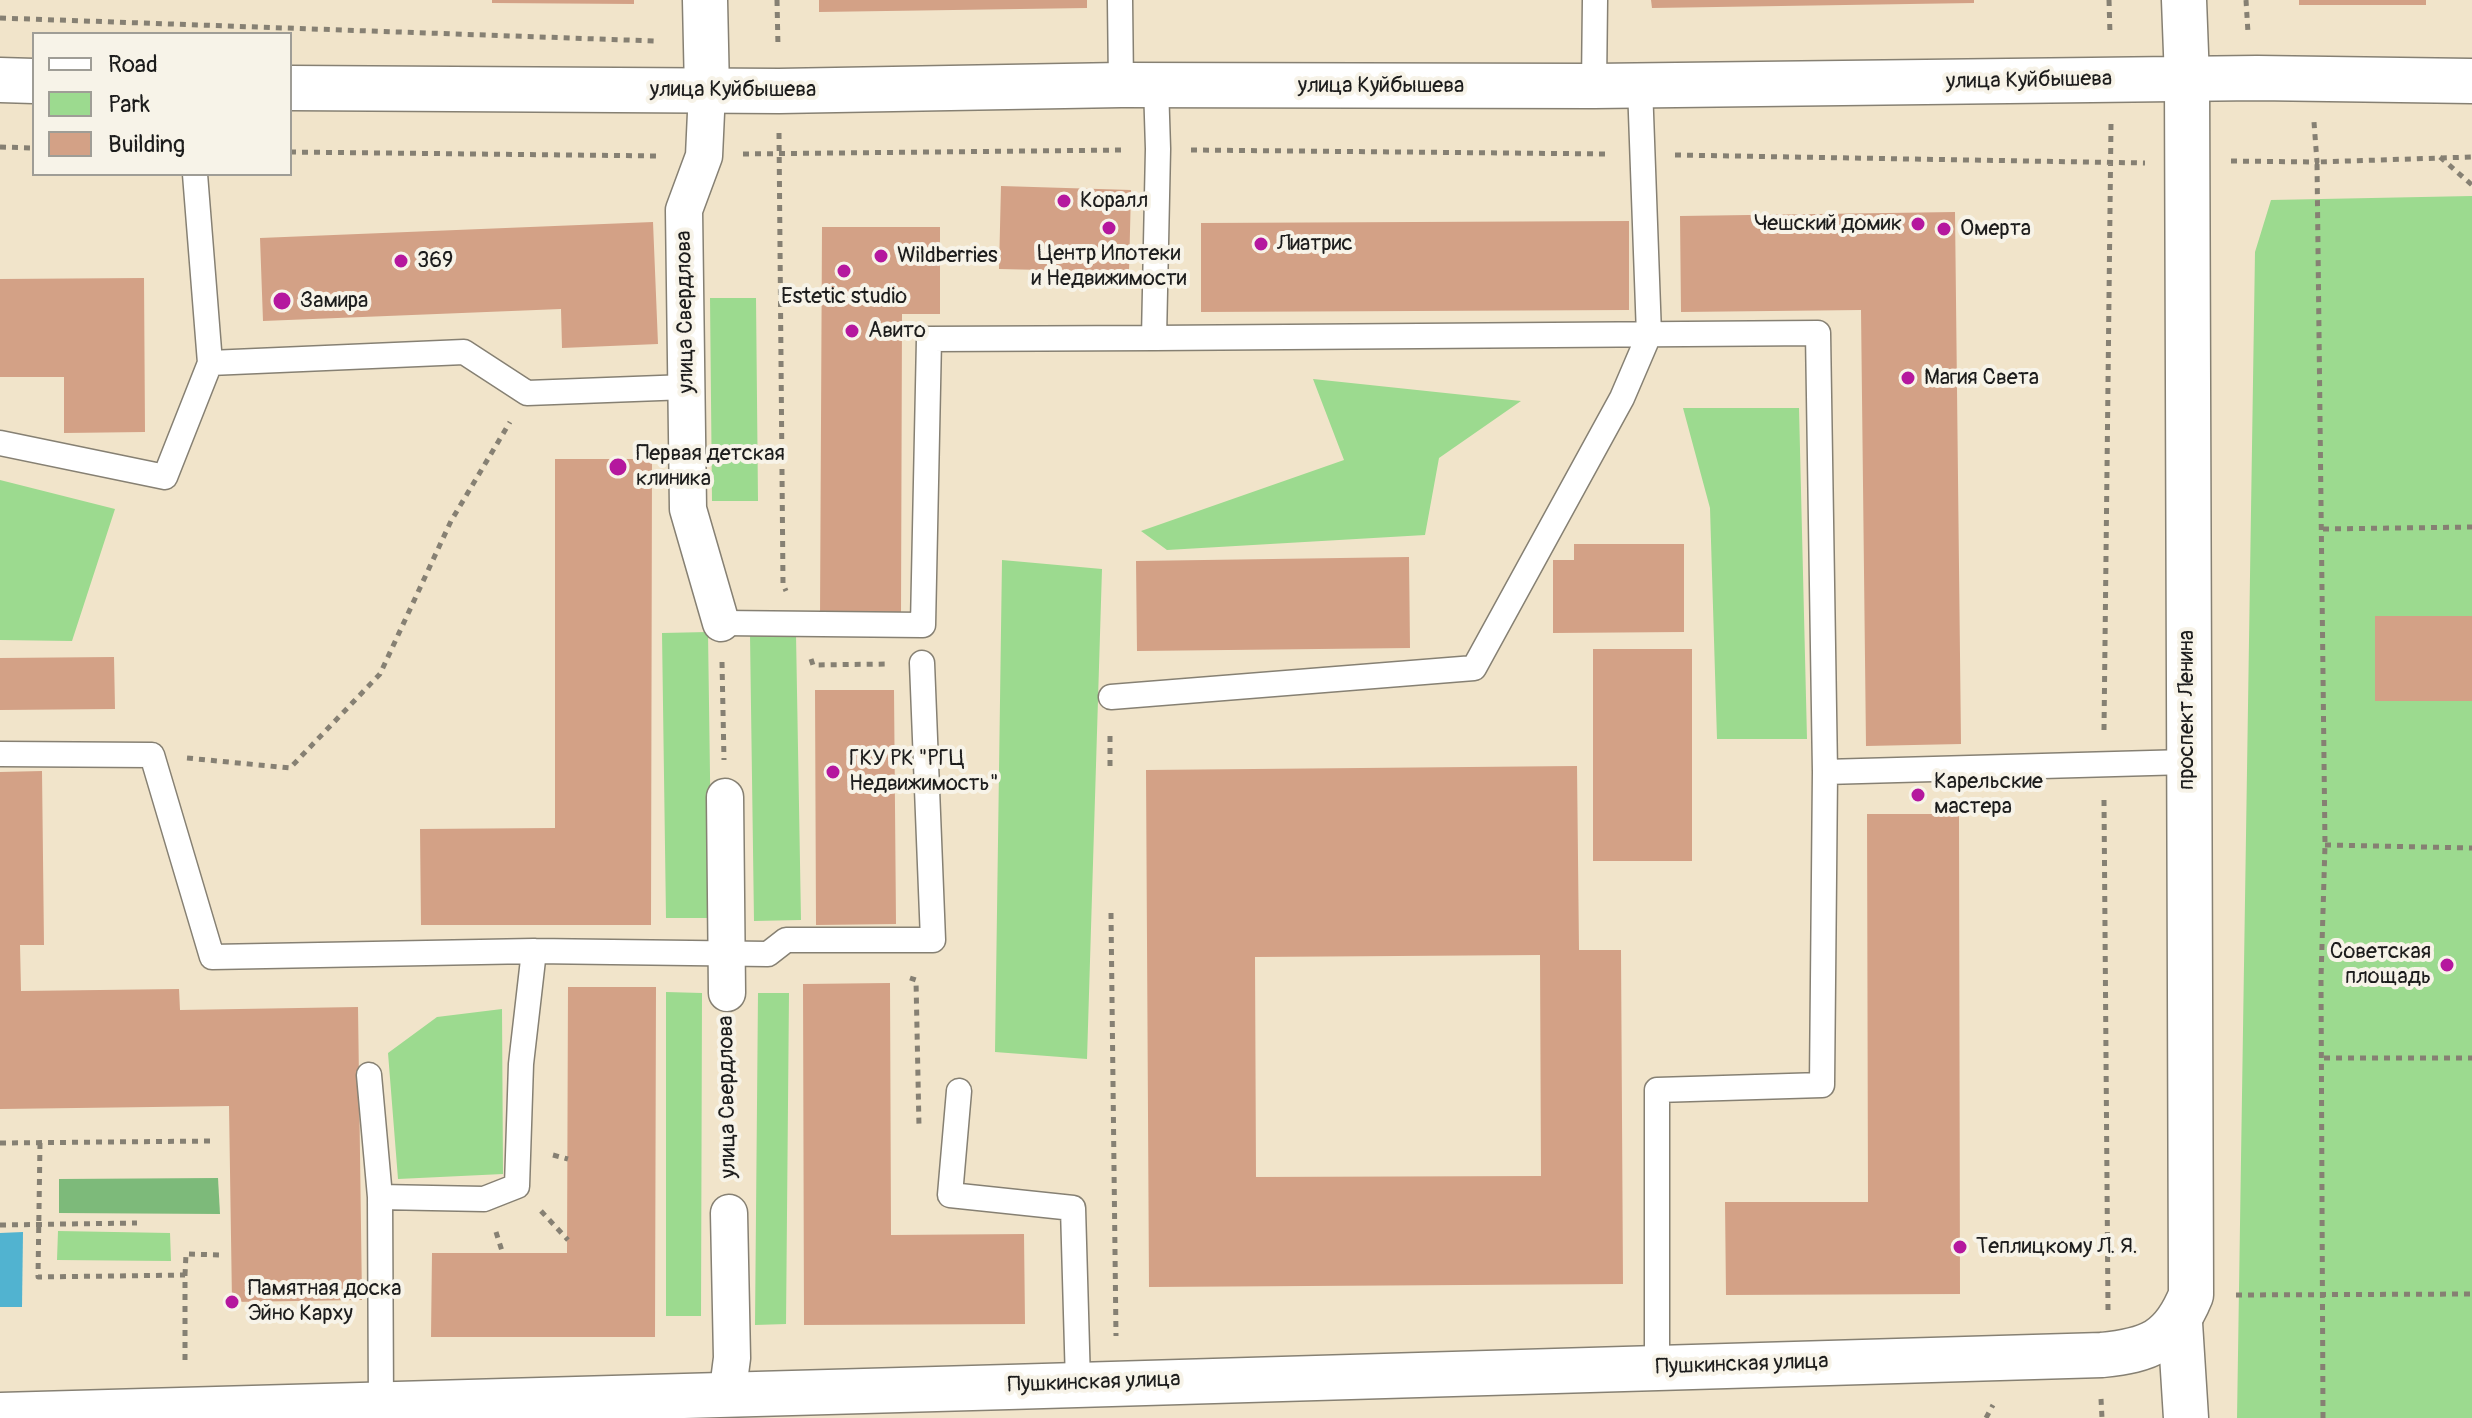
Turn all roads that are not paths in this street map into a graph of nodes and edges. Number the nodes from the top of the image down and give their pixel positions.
1 (705, 0) edge
2 (1120, 0) edge
3 (1595, 0) edge
4 (2184, 0) edge
5 (706, 70) junction
6 (2187, 79) junction
7 (0, 80) edge
8 (32, 81) edge
9 (2472, 81) edge
10 (1138, 85) junction
11 (1594, 86) junction
12 (1640, 86) junction
13 (292, 88) edge
14 (195, 176) edge
15 (1649, 335) junction
16 (1154, 338) junction
17 (210, 363) junction
18 (687, 387) junction
19 (0, 443) edge
20 (721, 623) joint
21 (922, 663) dead end
22 (1111, 697) dead end
23 (0, 754) edge
24 (2187, 762) junction
25 (1825, 772) junction
26 (725, 797) dead end
27 (534, 951) junction
28 (728, 954) junction
29 (727, 993) road end
30 (369, 1075) dead end
31 (959, 1091) dead end
32 (380, 1197) junction
33 (729, 1213) road end
34 (2185, 1309) junction
35 (1657, 1368) junction
36 (1078, 1383) junction
37 (727, 1397) junction
38 (381, 1405) junction
39 (0, 1415) edge
40 (2186, 1418) edge

1 - 5 street, улица Свердлова
2 - 10 lane
3 - 11 lane
4 - 6 street, проспект Ленина
5 - 10 street, улица Куйбышева
5 - 13 street, улица Куйбышева
5 - 18 street, улица Свердлова
6 - 9 street, улица Куйбышева
6 - 12 street, улица Куйбышева
6 - 24 street, проспект Ленина
7 - 8 street
10 - 11 street, улица Куйбышева
10 - 16 lane
11 - 12 street, улица Куйбышева
12 - 15 lane
14 - 17 lane
15 - 16 lane
15 - 22 lane
15 - 25 lane
16 - 20 lane
17 - 18 lane
17 - 19 lane
18 - 20 street, улица Свердлова
21 - 28 lane
23 - 27 lane
24 - 25 lane
24 - 34 street, проспект Ленина
25 - 35 lane
26 - 28 street, улица Свердлова
27 - 28 lane
27 - 32 lane
28 - 29 street, улица Свердлова
30 - 32 lane
31 - 36 lane
32 - 38 lane
33 - 37 street
34 - 35 street, Пушкинская улица
34 - 40 street, проспект Ленина
35 - 36 street, Пушкинская улица
36 - 37 street, Пушкинская улица
37 - 38 street, Пушкинская улица
38 - 39 street, Пушкинская улица

